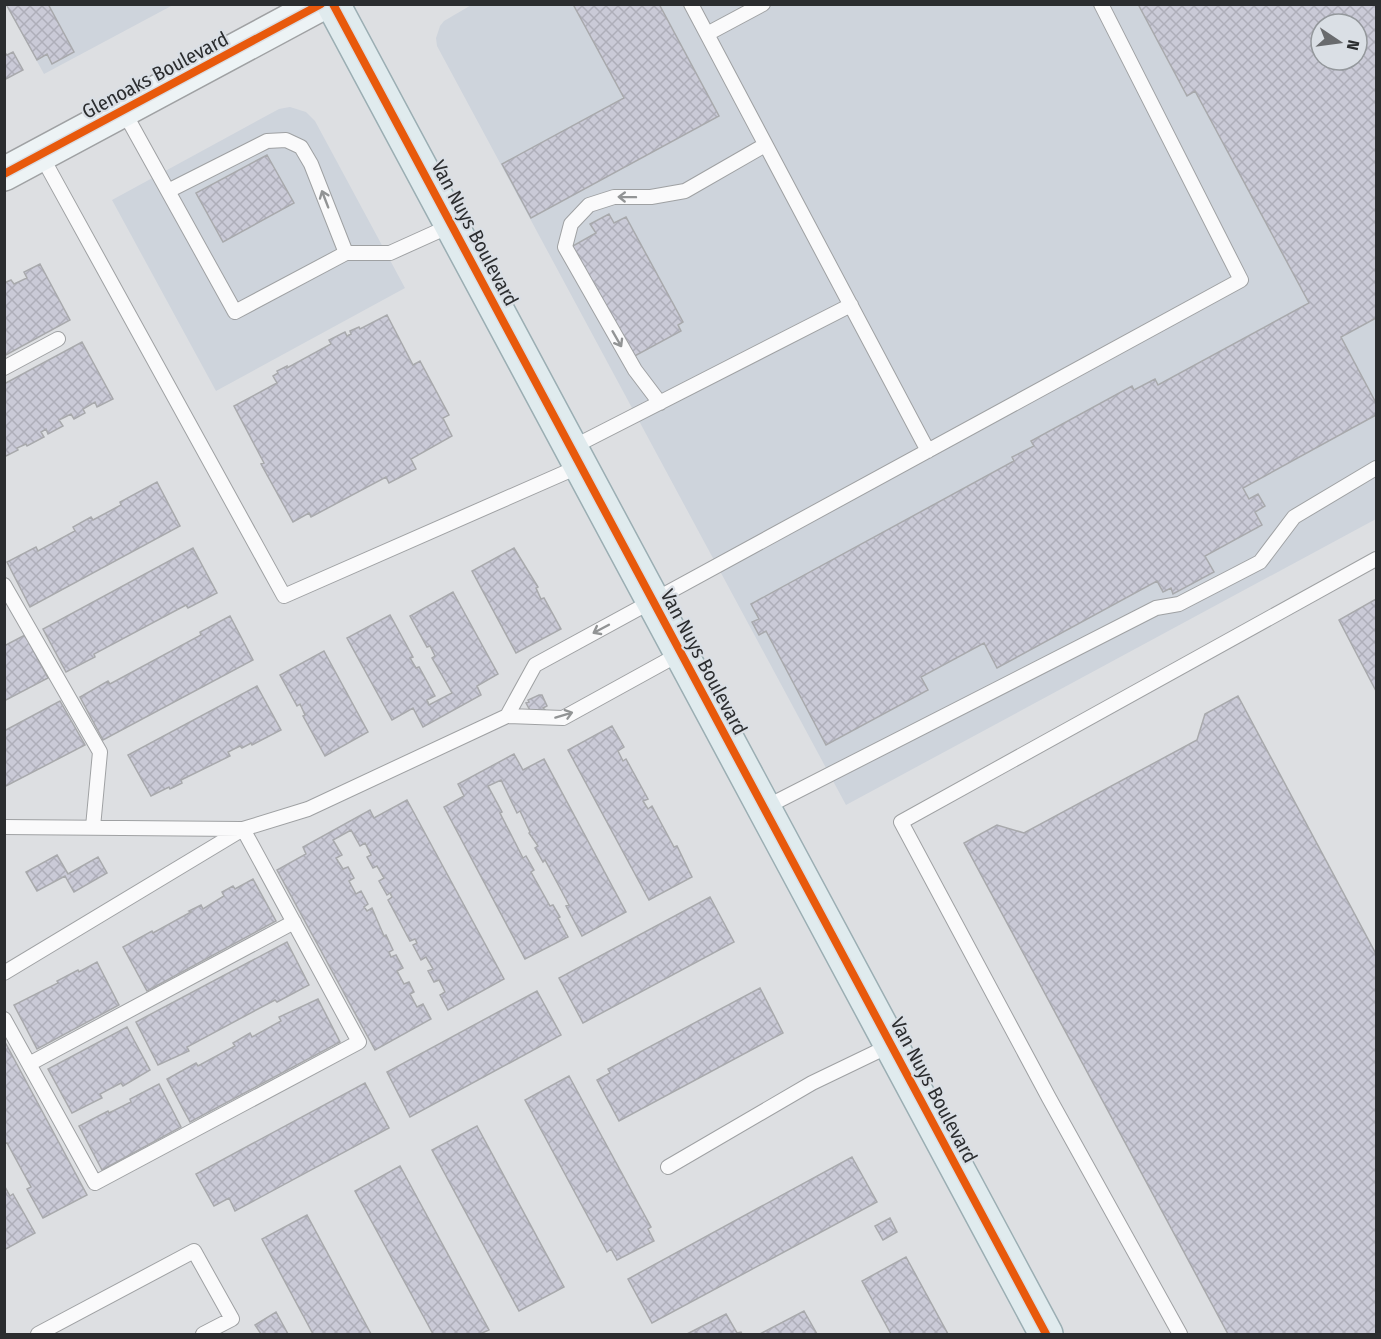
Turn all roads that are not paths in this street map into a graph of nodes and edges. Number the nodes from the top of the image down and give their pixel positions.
1 (321, 4) edge
2 (333, 4) edge
3 (691, 4) edge
4 (763, 4) edge
5 (1101, 4) edge
6 (707, 34) junction
7 (123, 110) junction
8 (765, 145) junction
9 (41, 154) junction
10 (4, 174) edge
11 (168, 191) junction
12 (452, 225) junction
13 (346, 253) junction
14 (850, 305) junction
15 (58, 339) dead end
16 (4, 368) edge
17 (660, 403) junction
18 (928, 451) junction
19 (576, 457) junction
20 (1377, 468) edge
21 (1377, 560) edge
22 (4, 585) edge
23 (653, 601) junction
24 (681, 653) junction
25 (507, 716) junction
26 (764, 808) junction
27 (4, 827) edge
28 (93, 828) junction
29 (243, 829) junction
30 (294, 922) junction
31 (4, 973) edge
32 (4, 1019) edge
33 (891, 1045) junction
34 (29, 1064) junction
35 (668, 1167) dead end
36 (38, 1335) edge
37 (203, 1335) edge
38 (1046, 1335) edge
39 (1180, 1335) edge

1 - 7 main road, Glenoaks Boulevard
2 - 12 main road, Van Nuys Boulevard
3 - 6 lane
4 - 6 lane
5 - 18 lane
6 - 8 lane
7 - 9 main road, Glenoaks Boulevard
7 - 11 lane
8 - 14 lane
8 -> 17 lane
9 - 10 main road, Glenoaks Boulevard
9 - 19 lane
13 -> 11 lane
11 - 13 lane
12 - 13 lane
12 - 19 main road, Van Nuys Boulevard
14 - 17 lane
14 - 18 lane
15 - 16 lane
17 - 19 lane
18 - 23 lane
19 - 23 main road, Van Nuys Boulevard
20 - 26 lane
21 - 39 lane
22 - 28 lane
23 - 24 main road, Van Nuys Boulevard
23 -> 25 lane
25 -> 24 lane
24 - 26 main road, Van Nuys Boulevard
25 - 29 lane
26 - 33 main road, Van Nuys Boulevard
27 - 28 lane
28 - 29 lane
29 - 30 lane
29 - 31 lane
30 - 34 lane
30 - 34 lane
32 - 34 lane
33 - 35 lane
33 - 38 main road, Van Nuys Boulevard
36 - 37 lane

